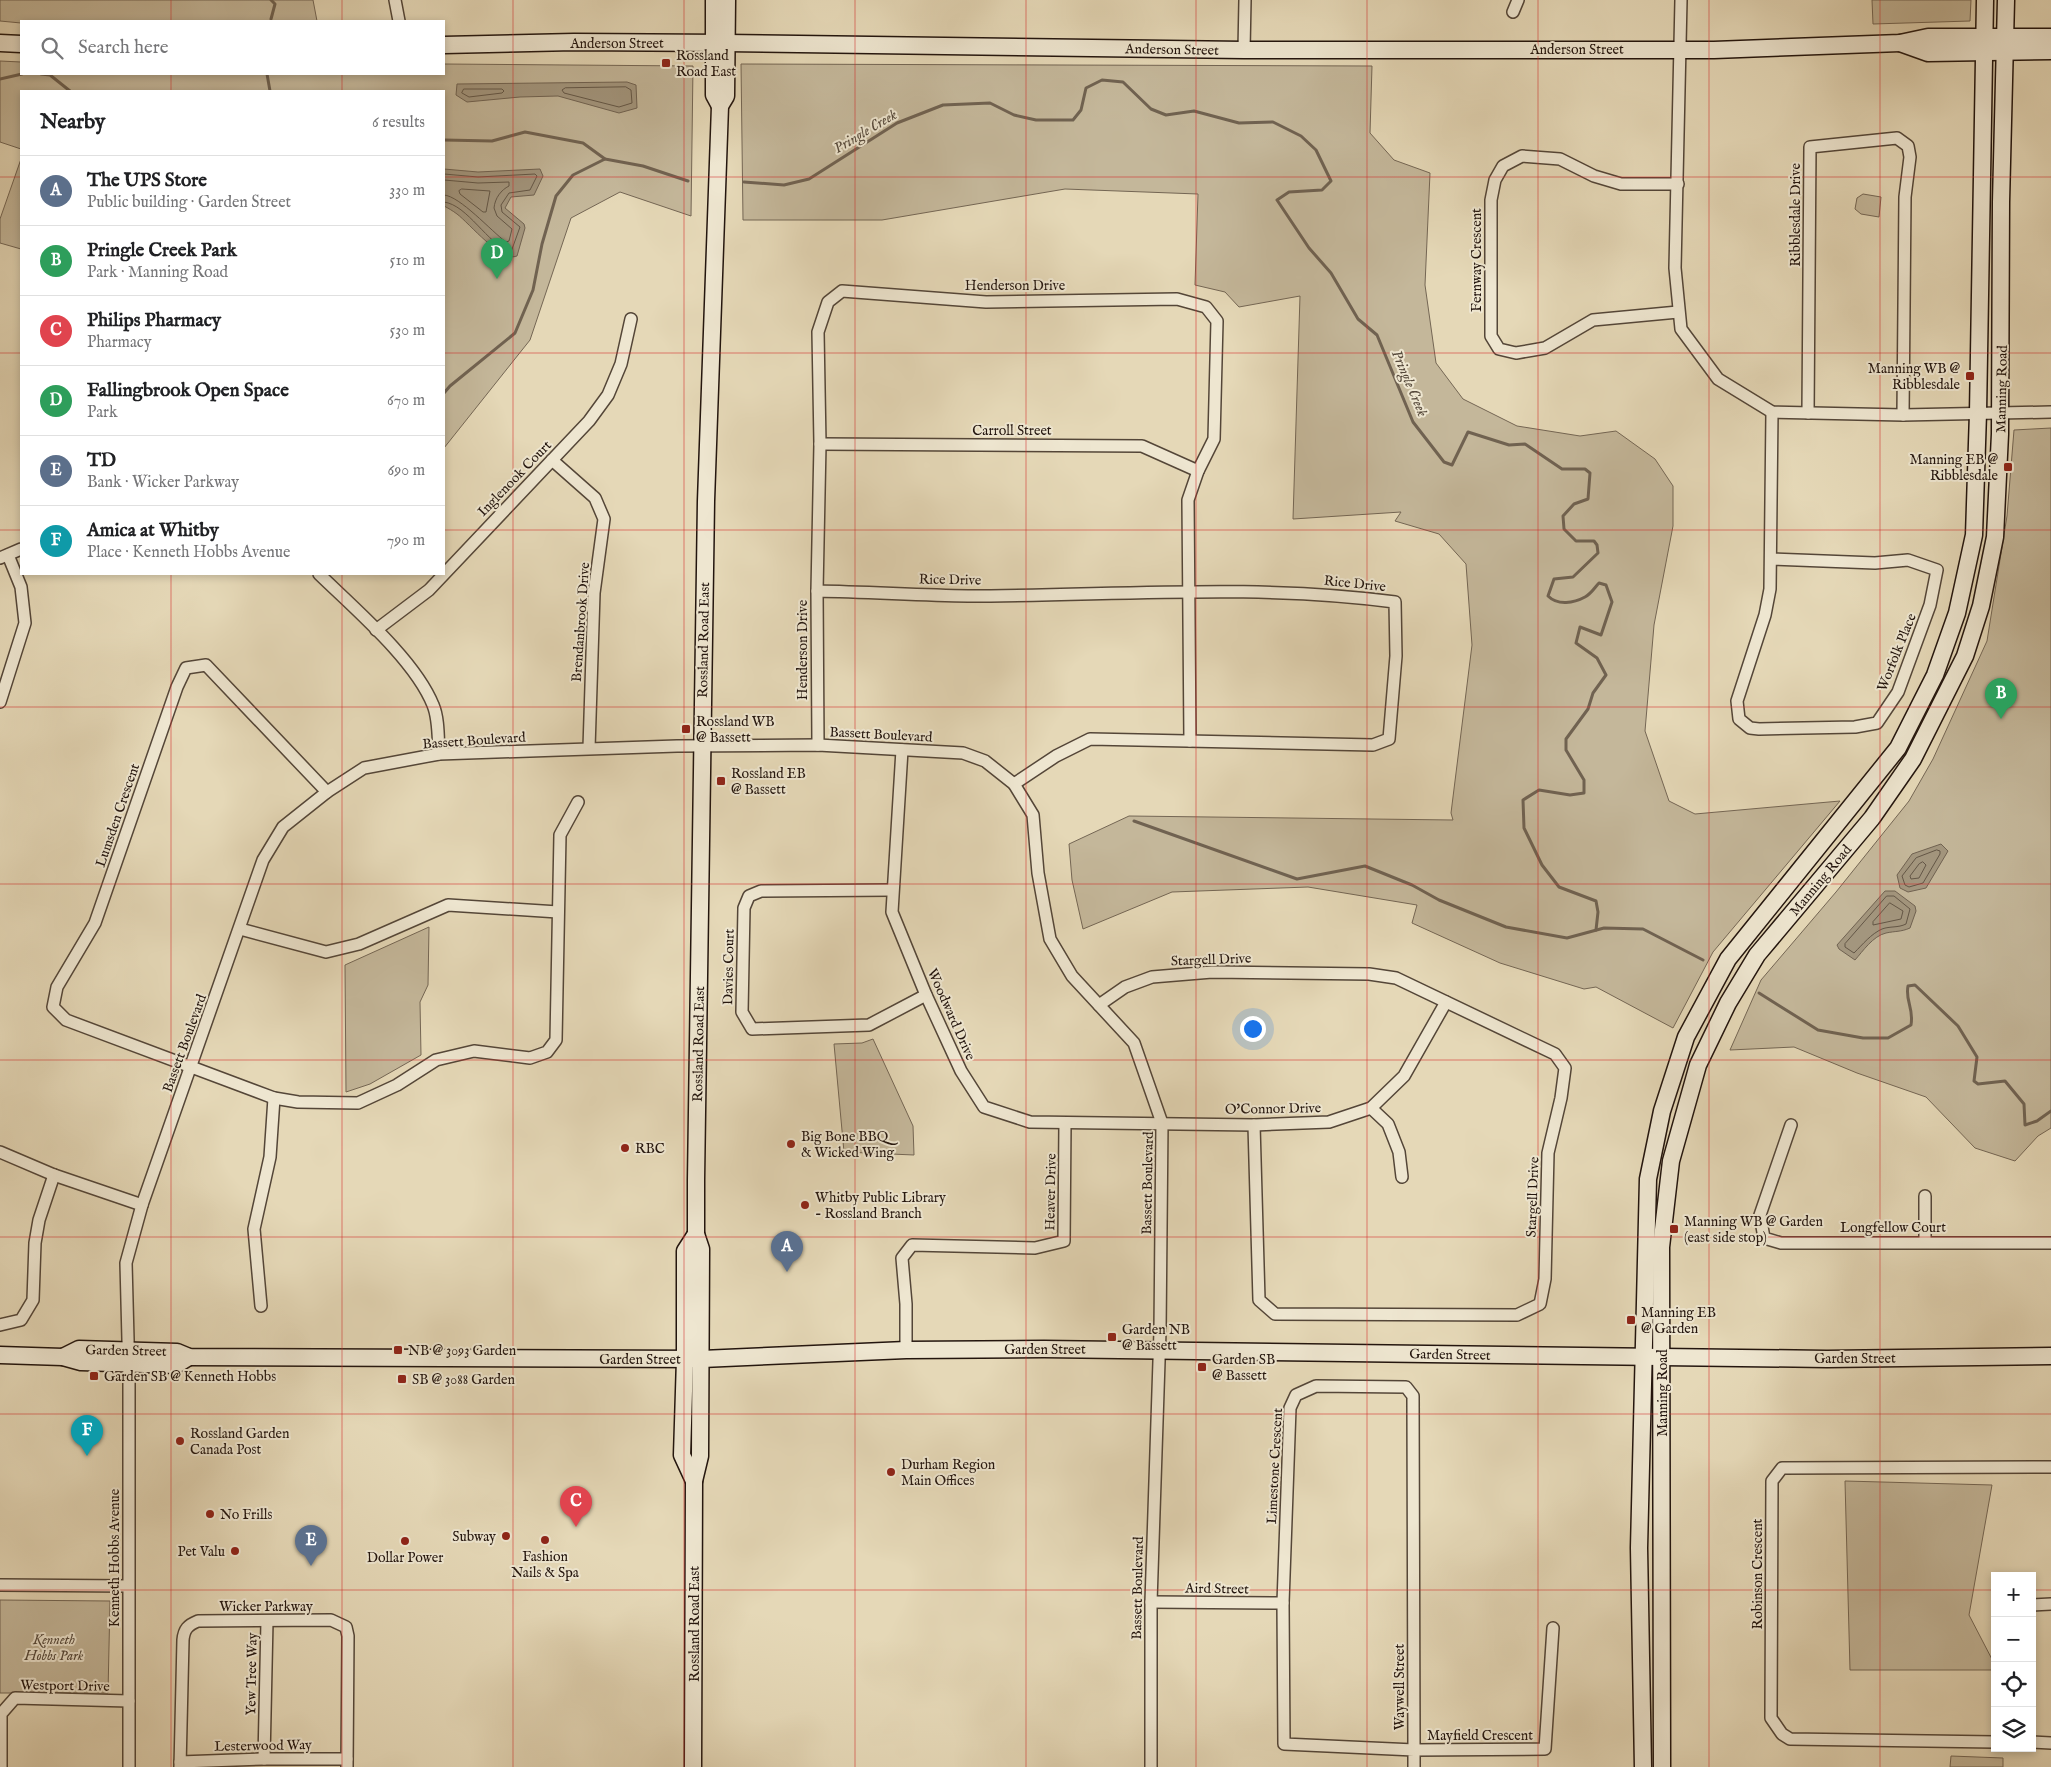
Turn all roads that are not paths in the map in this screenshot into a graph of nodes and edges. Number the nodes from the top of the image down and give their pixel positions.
1 (395, 0) edge
2 (714, 0) edge
3 (727, 0) edge
4 (1245, 0) edge
5 (1518, 0) edge
6 (1681, 0) edge
7 (1985, 0) edge
8 (2006, 0) edge
9 (1513, 12) dead end
10 (399, 20) edge
11 (2051, 37) edge
12 (720, 43) junction
13 (0, 44) edge
14 (20, 44) edge
15 (1984, 44) junction
16 (2004, 44) junction
17 (445, 45) edge
18 (1680, 49) junction
19 (1244, 50) junction
20 (2051, 51) edge
21 (1678, 184) junction
22 (1678, 312) junction
23 (631, 319) dead end
24 (1772, 412) junction
25 (2000, 412) junction
26 (2051, 412) edge
27 (1808, 413) junction
28 (1978, 413) junction
29 (1903, 415) junction
30 (820, 444) junction
31 (552, 460) junction
32 (1198, 471) junction
33 (20, 549) edge
34 (4, 557) edge
35 (1771, 559) junction
36 (445, 573) edge
37 (320, 575) edge
38 (443, 575) edge
39 (817, 591) junction
40 (1188, 591) junction
41 (376, 630) junction
42 (0, 702) edge
43 (1190, 741) junction
44 (818, 745) junction
45 (701, 746) junction
46 (589, 748) junction
47 (902, 750) junction
48 (439, 754) junction
49 (1014, 784) junction
50 (327, 792) junction
51 (578, 802) dead end
52 (892, 890) junction
53 (558, 912) junction
54 (240, 929) junction
55 (926, 995) junction
56 (1446, 1002) junction
57 (1098, 1005) junction
58 (191, 1068) junction
59 (274, 1098) junction
60 (1371, 1108) junction
61 (1065, 1123) junction
62 (1162, 1123) junction
63 (1791, 1125) dead end
64 (1254, 1126) junction
65 (0, 1152) edge
66 (54, 1175) junction
67 (1402, 1177) dead end
68 (1925, 1196) dead end
69 (142, 1205) junction
70 (1925, 1242) junction
71 (2051, 1243) edge
72 (261, 1306) dead end
73 (0, 1325) edge
74 (1160, 1349) junction
75 (906, 1350) junction
76 (0, 1355) edge
77 (2051, 1356) edge
78 (128, 1357) junction
79 (1643, 1357) junction
80 (1662, 1357) junction
81 (694, 1359) junction
82 (2051, 1467) edge
83 (0, 1585) edge
84 (128, 1586) junction
85 (1151, 1602) junction
86 (1283, 1603) junction
87 (2051, 1604) edge
88 (2036, 1605) edge
89 (1414, 1608) joint
90 (266, 1620) junction
91 (1553, 1628) dead end
92 (129, 1701) junction
93 (1991, 1742) edge
94 (2036, 1742) edge
95 (2051, 1743) edge
96 (1414, 1750) junction
97 (264, 1759) junction
98 (347, 1763) edge
99 (180, 1764) edge
100 (1, 1767) edge
101 (129, 1767) edge
102 (693, 1767) edge
103 (1151, 1767) edge
104 (1414, 1767) edge
105 (1643, 1767) edge
106 (1662, 1767) edge

1 - 10 street
2 - 12 main road, Rossland Road East
3 - 12 main road, Rossland Road East
4 - 19 street
5 - 9 street
6 - 18 street
7 - 15 main road, Manning Road
8 - 16 main road, Manning Road
11 - 16 main road, Anderson Street
12 - 17 main road, Anderson Street
12 - 19 main road, Anderson Street
12 - 45 main road, Rossland Road East
13 - 14 main road
15 - 16 main road, Anderson Street
15 - 18 main road, Anderson Street
15 - 28 main road, Manning Road
16 - 20 main road, Anderson Street
16 - 25 main road, Manning Road
18 - 19 main road, Anderson Street
18 - 21 street
21 - 22 street
21 - 22 street, Fernway Crescent
22 - 24 street
23 - 31 street, Inglenook Court
24 - 27 street
24 - 35 street, Worfolk Place
25 - 26 street
25 - 28 street
25 - 80 main road, Manning Road
27 - 29 street
27 - 29 street, Ribblesdale Drive
28 - 29 street
28 - 79 main road, Manning Road
30 - 32 street, Carroll Street
30 - 32 street, Henderson Drive
30 - 39 street, Henderson Drive
31 - 36 street, Inglenook Court
31 - 46 street, Brendanbrook Drive
32 - 40 street, Henderson Drive
33 - 34 street
34 - 42 street
35 - 35 street, Worfolk Place
37 - 41 street
38 - 41 street, Inglenook Court
39 - 40 street, Rice Drive
39 - 44 street, Henderson Drive
40 - 43 street, Henderson Drive
40 - 43 street, Rice Drive
41 - 48 street
43 - 49 street, Rice Drive
44 - 45 street, Bassett Boulevard
44 - 47 street, Bassett Boulevard
45 - 46 street, Bassett Boulevard
45 - 81 main road, Rossland Road East
46 - 48 street, Bassett Boulevard
47 - 49 street, Bassett Boulevard
47 - 52 street, Woodward Drive
48 - 50 street, Bassett Boulevard
49 - 57 street, Bassett Boulevard
50 - 54 street, Bassett Boulevard
50 - 58 street, Lumsden Crescent
51 - 53 street
52 - 55 street, Woodward Drive
52 - 55 street, Davies Court
53 - 54 street
53 - 59 street
54 - 58 street, Bassett Boulevard
55 - 61 street, Woodward Drive
56 - 57 street, Stargell Drive
56 - 60 street, O'Connor Drive
56 - 64 street, Stargell Drive
57 - 62 street, Bassett Boulevard
58 - 59 street
58 - 69 street, Bassett Boulevard
59 - 72 street
60 - 64 street, O'Connor Drive
60 - 67 street
61 - 62 street, Woodward Drive
61 - 75 street, Heaver Drive
62 - 64 street, O'Connor Drive
62 - 74 street, Bassett Boulevard
63 - 70 street, Longfellow Court
65 - 66 street
66 - 69 street
66 - 73 street
68 - 70 street
69 - 78 street, Bassett Boulevard
70 - 71 street, Longfellow Court
74 - 75 main road, Garden Street
74 - 79 main road, Garden Street
74 - 85 street, Bassett Boulevard
75 - 81 main road, Garden Street
76 - 78 main road, Garden Street
77 - 80 main road, Garden Street
78 - 81 main road, Garden Street
78 - 84 street, Kenneth Hobbs Avenue
79 - 80 main road, Garden Street
79 - 105 main road, Manning Road
80 - 106 main road, Manning Road
81 - 102 main road, Rossland Road East
82 - 93 street, Robinson Crescent
83 - 84 street
84 - 92 street, Kenneth Hobbs Avenue
85 - 86 street, Aird Street
85 - 103 street, Bassett Boulevard
86 - 89 street, Limestone Crescent
86 - 96 street, Limestone Crescent
87 - 88 street
89 - 96 street, Waywell Street
90 - 97 street, Yew Tree Way
90 - 98 street, Wicker Parkway
90 - 99 street, Wicker Parkway
91 - 96 street, Mayfield Crescent
92 - 100 street, Westport Drive
92 - 101 street, Kenneth Hobbs Avenue
94 - 95 street
96 - 104 street, Waywell Street
97 - 98 street, Lesterwood Way
97 - 99 street, Lesterwood Way

